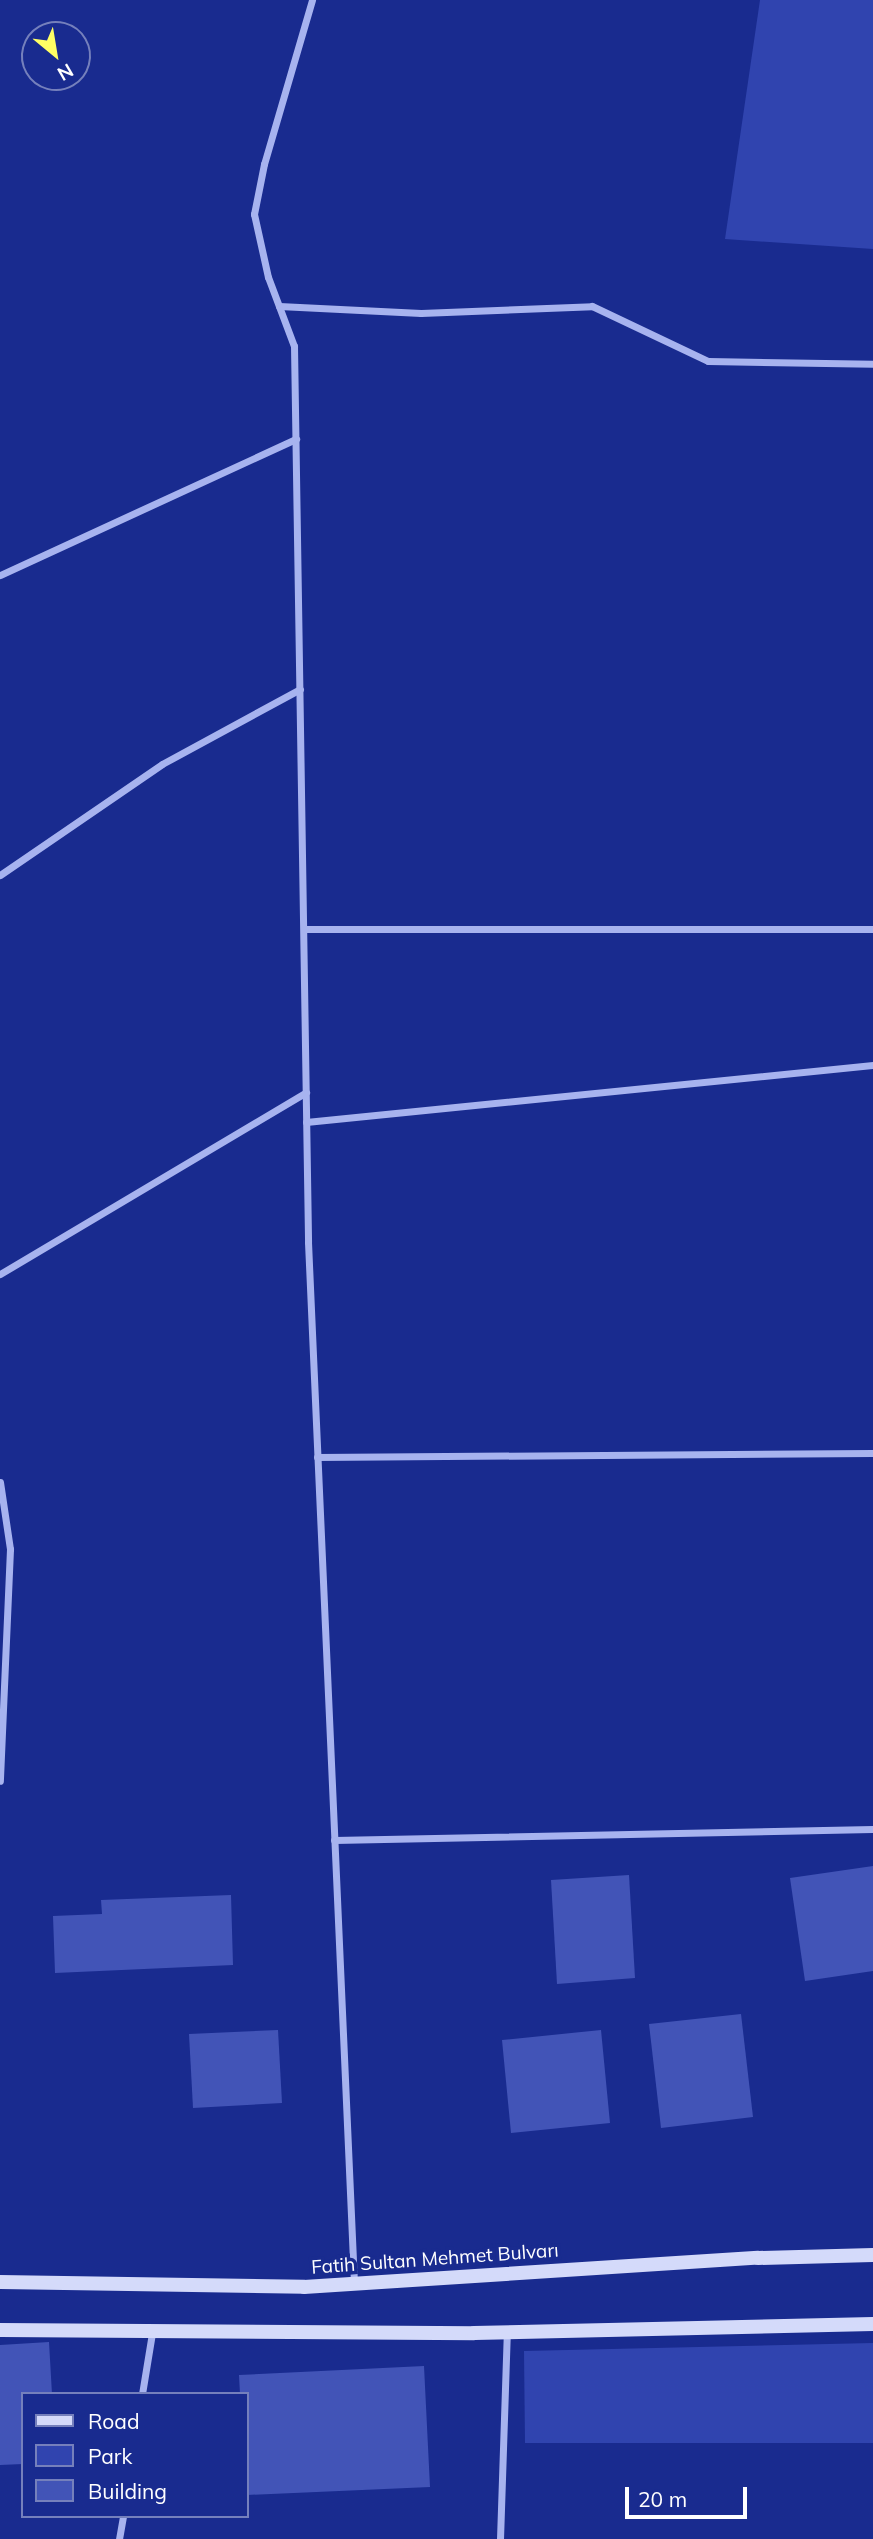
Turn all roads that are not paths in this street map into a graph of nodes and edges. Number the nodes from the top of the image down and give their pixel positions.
1 (312, 0) edge
2 (279, 306) junction
3 (873, 364) edge
4 (296, 439) junction
5 (0, 575) edge
6 (300, 689) junction
7 (0, 875) edge
8 (304, 929) junction
9 (873, 929) edge
10 (873, 1065) edge
11 (306, 1092) junction
12 (306, 1122) junction
13 (0, 1273) edge
14 (873, 1453) edge
15 (317, 1457) junction
16 (0, 1482) edge
17 (0, 1781) edge
18 (873, 1829) edge
19 (334, 1840) junction
20 (873, 2255) edge
21 (0, 2282) edge
22 (354, 2284) junction
23 (873, 2324) edge
24 (0, 2330) edge
25 (507, 2332) junction
26 (152, 2333) junction
27 (142, 2392) edge
28 (123, 2518) edge
29 (119, 2539) edge
30 (499, 2539) edge

1 - 2 street
2 - 3 street
2 - 4 street
4 - 5 street
4 - 6 street
6 - 7 street
6 - 8 street
8 - 9 street
8 - 11 street
10 - 12 street
11 - 12 street
11 - 13 street
12 - 15 street
14 - 15 street
15 - 19 street
16 - 17 street
18 - 19 street
19 - 22 street
20 - 22 main road, Fatih Sultan Mehmet Bulvarı
21 - 22 main road, Fatih Sultan Mehmet Bulvarı
23 - 25 main road
24 - 26 main road
25 - 26 main road
25 - 30 street
26 - 27 street
28 - 29 street

